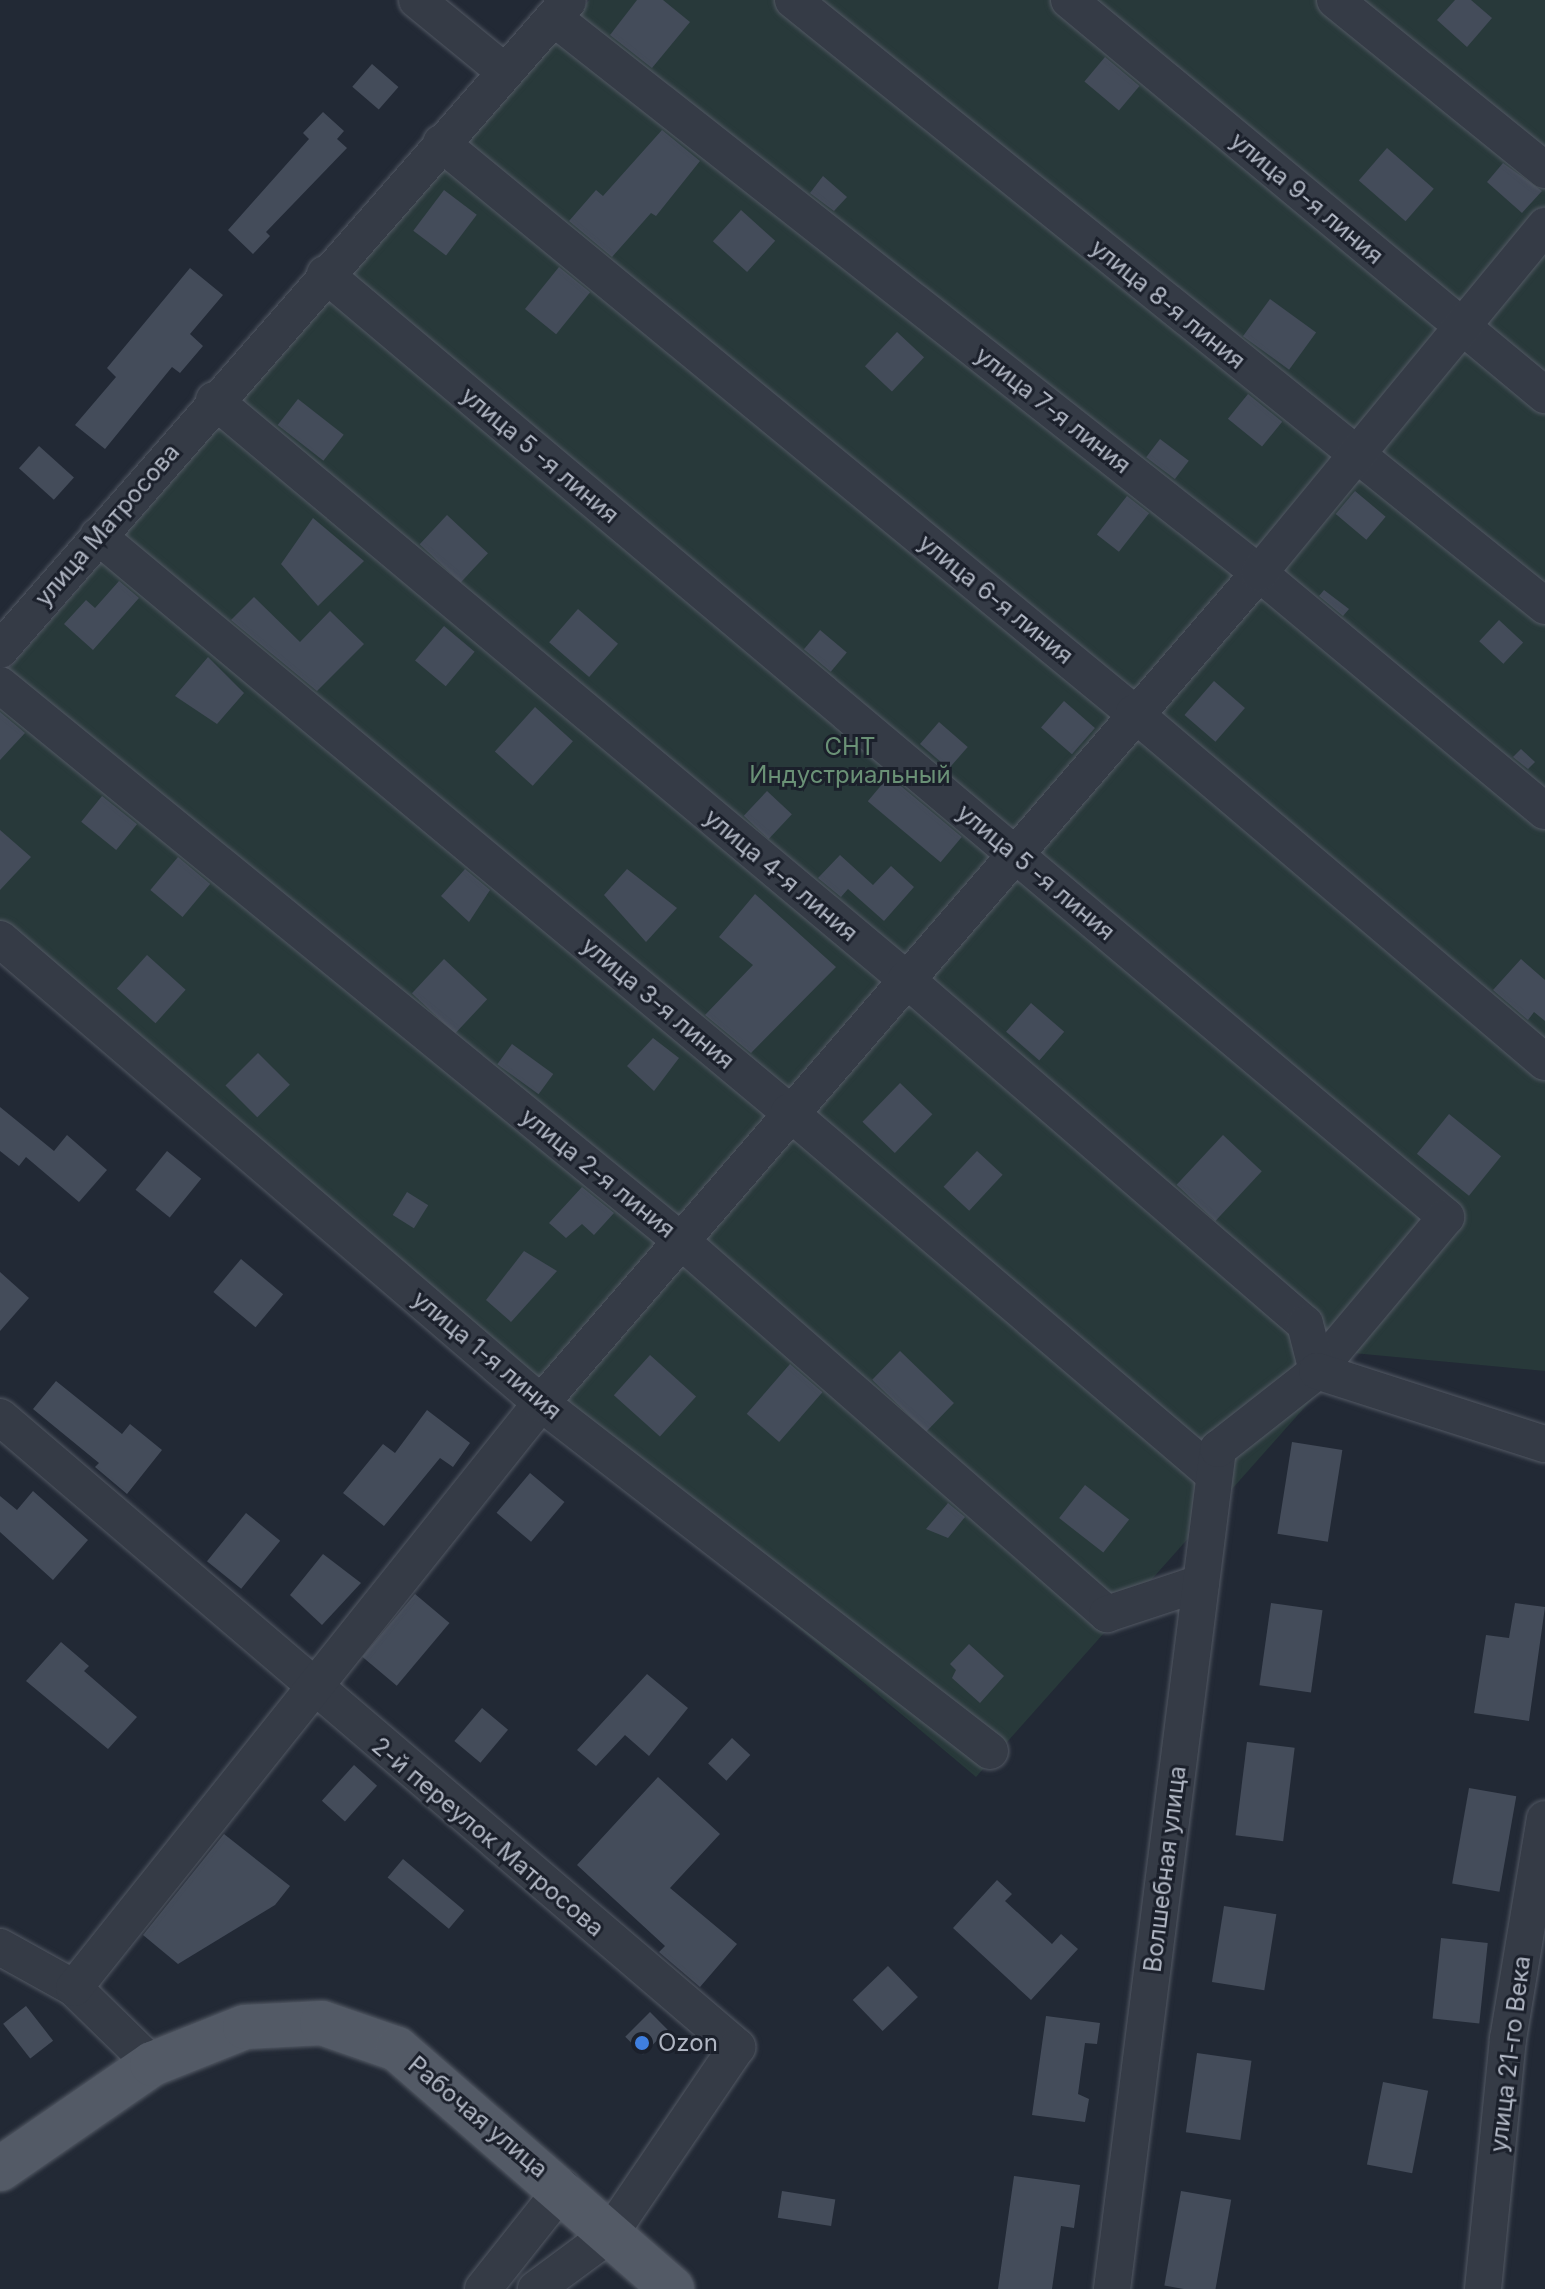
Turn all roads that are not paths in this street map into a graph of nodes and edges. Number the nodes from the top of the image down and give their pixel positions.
1 (417, 0) edge
2 (793, 0) edge
3 (1069, 0) edge
4 (1335, 0) edge
5 (561, 9) edge
6 (505, 72) junction
7 (441, 143) junction
8 (1545, 170) edge
9 (1545, 226) edge
10 (325, 274) junction
11 (1463, 328) junction
12 (1545, 395) edge
13 (214, 400) junction
14 (1354, 455) junction
15 (98, 536) junction
16 (1259, 573) junction
17 (1545, 606) edge
18 (0, 650) edge
19 (0, 685) edge
20 (1134, 713) junction
21 (1545, 811) edge
22 (1014, 853) junction
23 (0, 939) edge
24 (906, 979) junction
25 (1545, 1062) edge
26 (789, 1112) junction
27 (680, 1240) junction
28 (1317, 1371) junction
29 (541, 1403) junction
30 (0, 1417) edge
31 (1545, 1444) edge
32 (1216, 1462) junction
33 (1201, 1583) junction
34 (312, 1687) junction
35 (990, 1751) dead end
36 (1545, 1819) edge
37 (0, 1947) edge
38 (74, 1988) junction
39 (152, 2064) junction
40 (0, 2169) edge
41 (563, 2188) junction
42 (609, 2235) junction
43 (483, 2289) edge
44 (536, 2289) edge
45 (672, 2289) edge
46 (1112, 2289) edge
47 (1483, 2289) edge

1 - 6 street
2 - 14 street, улица 8-я линия
3 - 11 street, улица 9-я линия
4 - 8 street
5 - 6 street, улица Матросова
5 - 16 street, улица 7-я линия
6 - 7 street, улица Матросова
7 - 10 street, улица Матросова
7 - 20 street, улица 6-я линия
9 - 11 street
10 - 13 street, улица Матросова
10 - 22 street, улица 5 -я линия
11 - 12 street, улица 9-я линия
11 - 14 street
13 - 15 street, улица Матросова
13 - 24 street, улица 4-я линия
14 - 16 street
14 - 17 street, улица 8-я линия
15 - 18 street, улица Матросова
15 - 26 street, улица 3-я линия
16 - 20 street
16 - 21 street, улица 7-я линия
19 - 27 street, улица 2-я линия
20 - 22 street
20 - 25 street, улица 6-я линия
22 - 24 street
22 - 28 street, улица 5 -я линия
23 - 29 street, улица 1-я линия
24 - 26 street
24 - 28 street, улица 4-я линия
26 - 27 street
26 - 32 street, улица 3-я линия
27 - 29 street
27 - 33 street, улица 2-я линия
28 - 31 street
28 - 32 street
29 - 34 street
29 - 35 street, улица 1-я линия
30 - 34 street, 2-й переулок Матросова
32 - 33 street, Волшебная улица
33 - 46 street, Волшебная улица
34 - 38 street
34 - 42 street, 2-й переулок Матросова
36 - 47 street, улица 21-го Века
37 - 38 street
38 - 39 street
39 - 40 main road, Рабочая улица
39 - 41 main road, Рабочая улица
41 - 42 main road, Рабочая улица
41 - 43 street
42 - 44 street, 2-й переулок Матросова
42 - 45 main road, Рабочая улица

